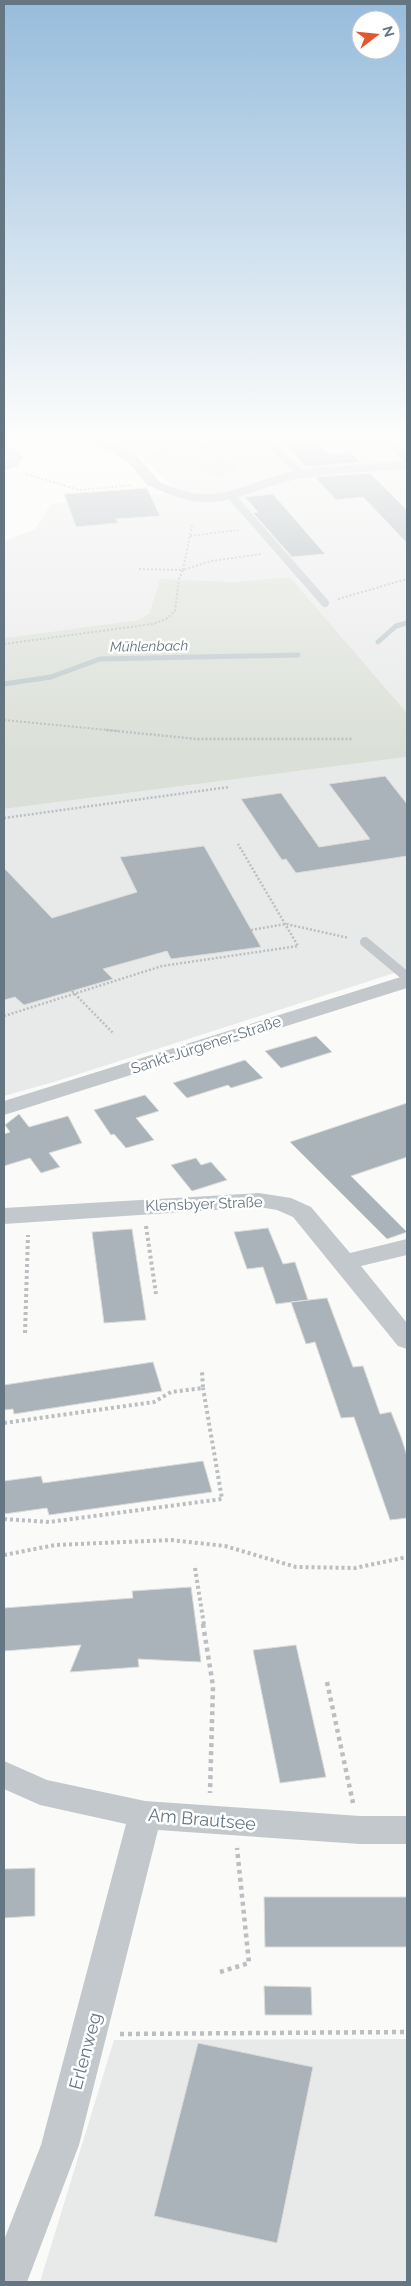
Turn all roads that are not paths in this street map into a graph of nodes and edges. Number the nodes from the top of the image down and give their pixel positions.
1 (269, 541) edge
2 (326, 603) road end
3 (365, 942) road end
4 (407, 977) edge
5 (407, 981) edge
6 (4, 1108) edge
7 (4, 1216) edge
8 (407, 1247) edge
9 (344, 1262) junction
10 (407, 1340) edge
11 (4, 1774) edge
12 (146, 1815) junction
13 (407, 1830) edge
14 (7, 2282) edge

1 - 2 lane
3 - 4 lane
5 - 6 street, Sankt-Jürgener-Straße
7 - 9 street, Klensbyer Straße
8 - 9 street
9 - 10 street, Klensbyer Straße
11 - 12 street, Am Brautsee
12 - 13 street, Am Brautsee
12 - 14 street, Erlenweg

